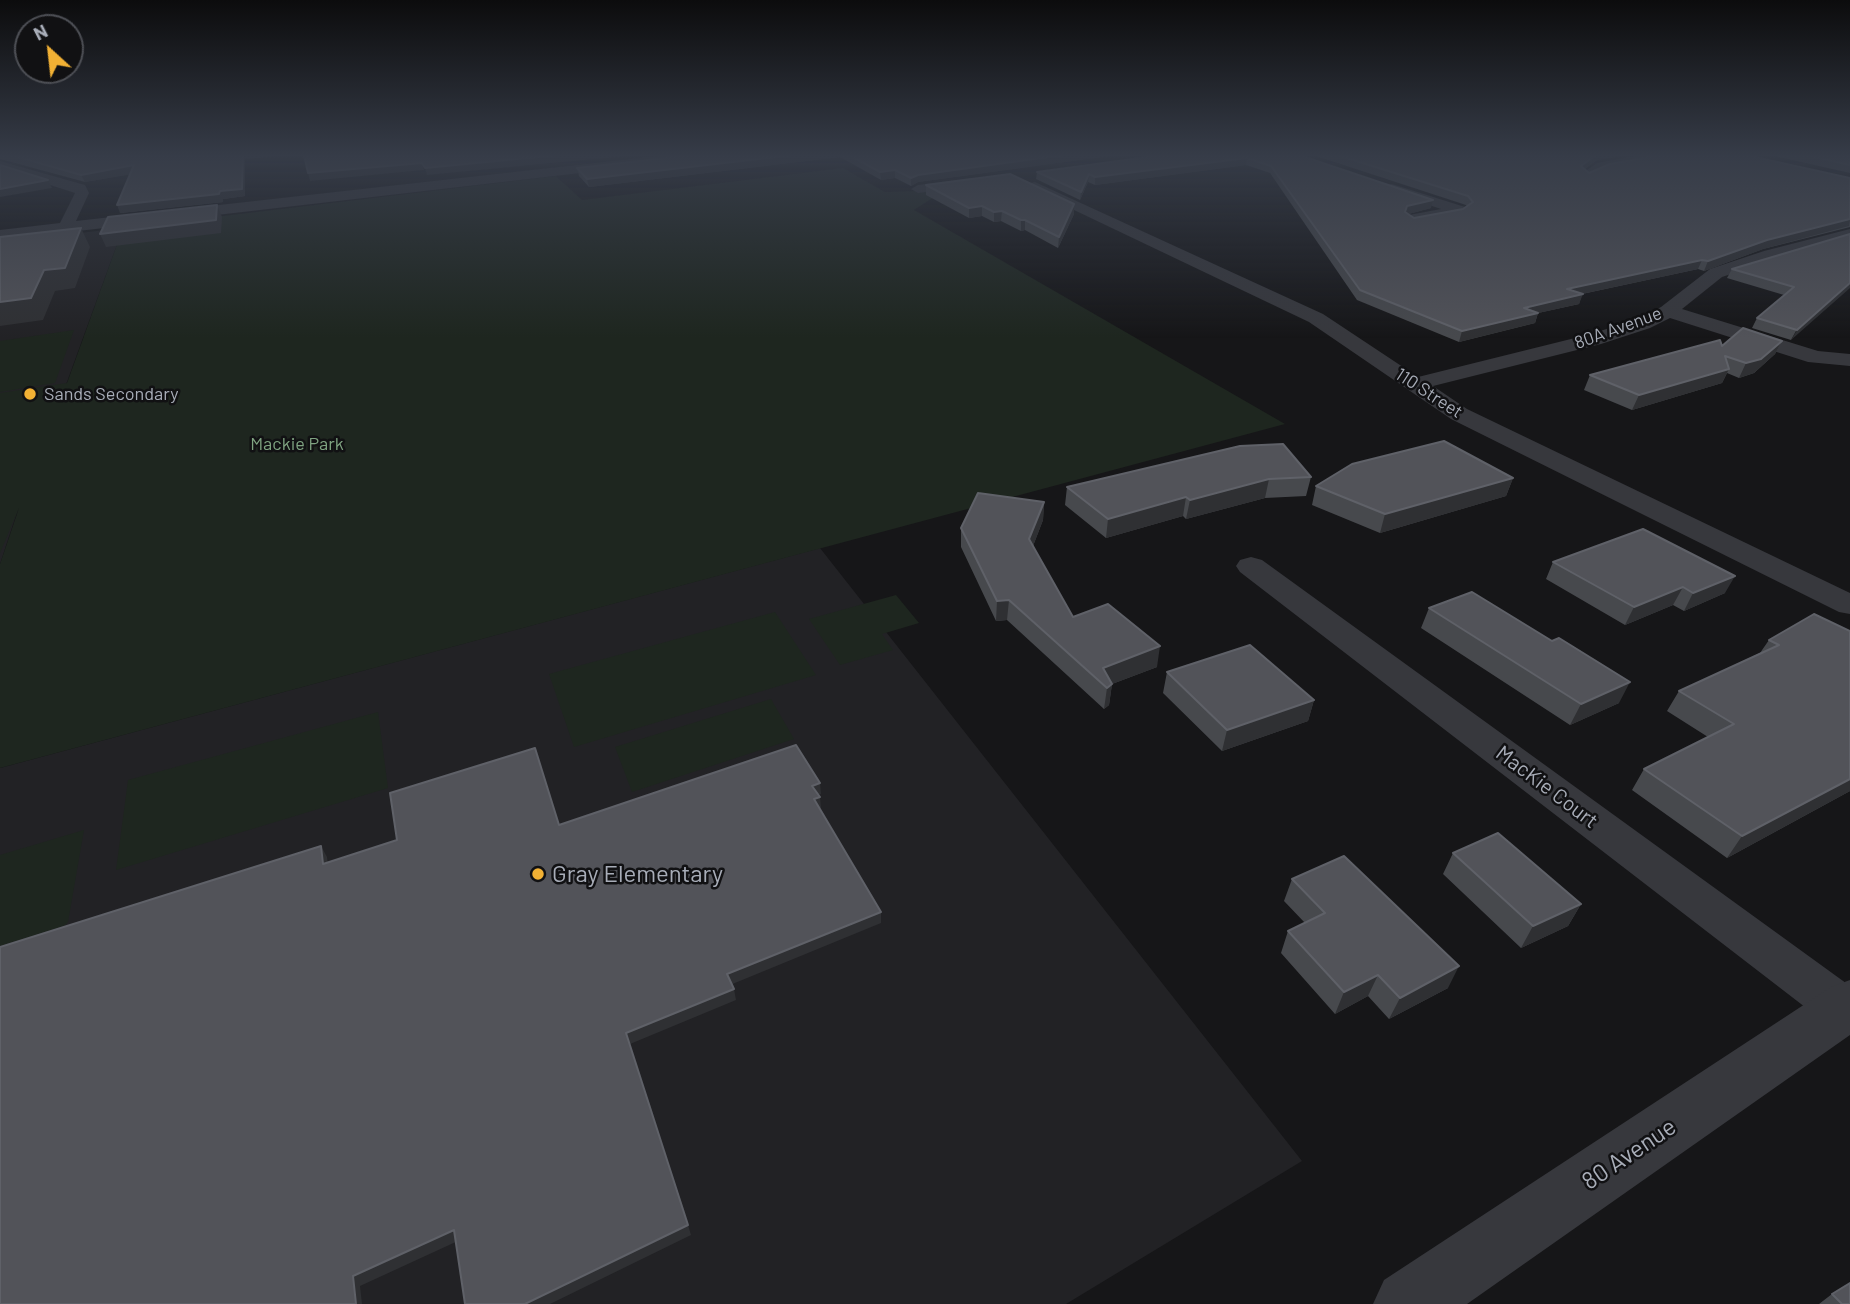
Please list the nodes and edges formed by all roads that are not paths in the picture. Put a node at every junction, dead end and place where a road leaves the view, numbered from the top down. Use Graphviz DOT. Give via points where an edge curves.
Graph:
graph roads {
  1 [pos="71,216"];
  2 [pos="165,216"];
  3 [pos="1109,216"];
  4 [pos="1429,216"];
  5 [pos="1413,219"];
  6 [pos="66,227"];
  7 [pos="0,234"];
  8 [pos="1850,234"];
  9 [pos="1668,311"];
  10 [pos="1850,360"];
  11 [pos="1415,384"];
  12 [pos="1251,566"];
  13 [pos="1850,605"];
  14 [pos="1847,1006"];
  15 [pos="1408,1304"];
  1 -- 6 [label="street"];
  2 -- 6 [label="street"];
  3 -- 11 [label="street, 110 Street" via="1316,318"];
  4 -- 5 [label="street"];
  6 -- 7 [label="street"];
  8 -- 9 [label="street, 80A Avenue" via="1716,274"];
  9 -- 10 [label="street" via="1816,357"];
  9 -- 11 [label="street, 80A Avenue" via="1594,340"];
  11 -- 13 [label="street, 110 Street" via="1460,414"];
  12 -- 14 [label="street, MacKie Court"];
  14 -- 15 [label="street, 80 Avenue"];
}
